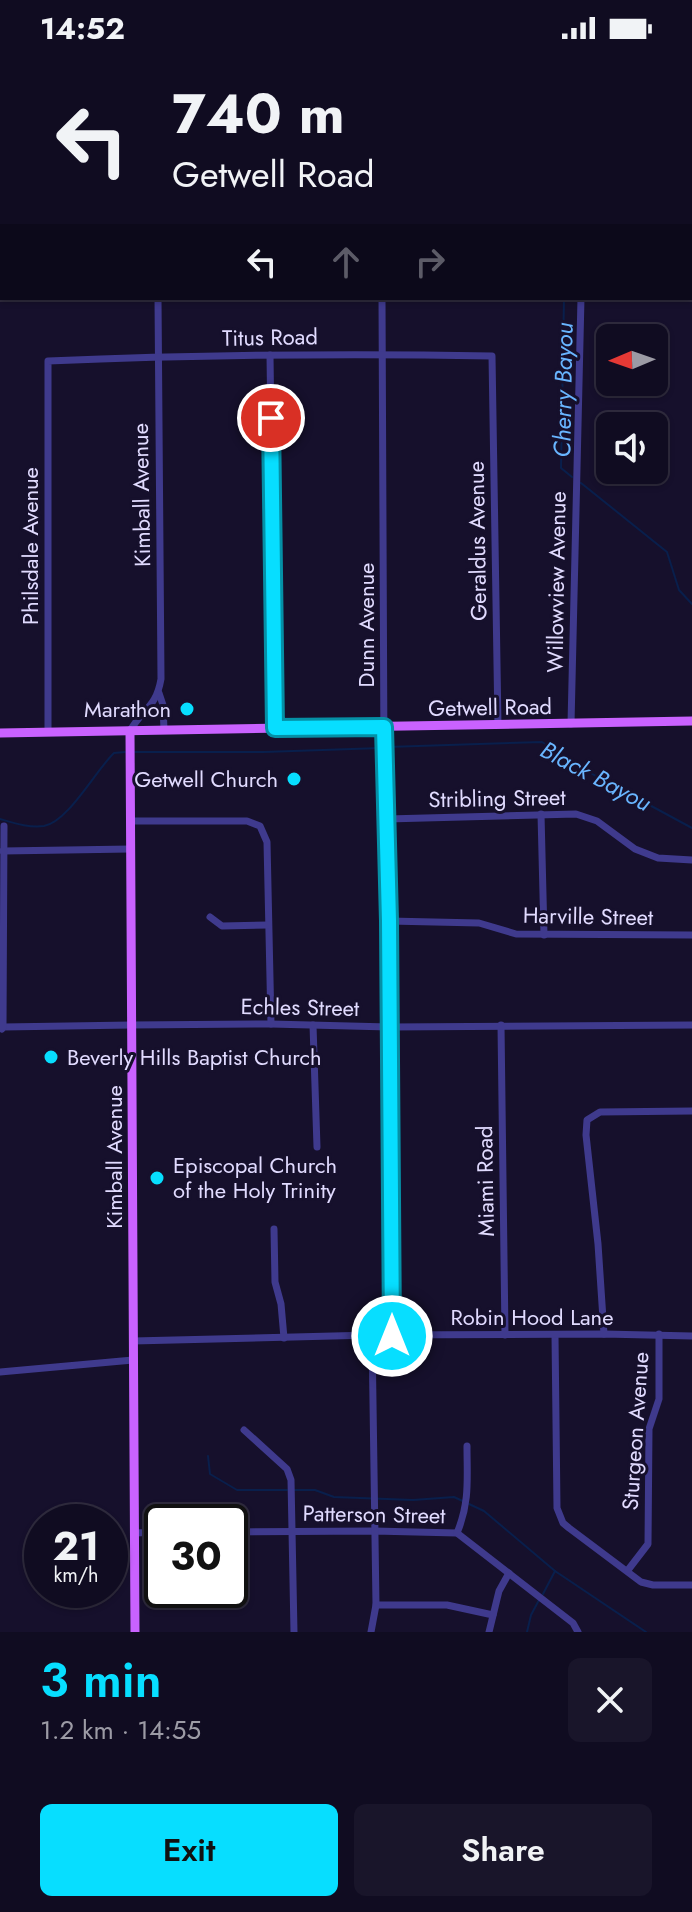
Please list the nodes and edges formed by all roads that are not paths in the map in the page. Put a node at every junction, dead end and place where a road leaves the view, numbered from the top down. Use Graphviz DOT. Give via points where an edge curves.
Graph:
graph roads {
  1 [pos="158,300"];
  2 [pos="382,300"];
  3 [pos="581,300"];
  4 [pos="382,354"];
  5 [pos="270,355"];
  6 [pos="492,356"];
  7 [pos="158,357"];
  8 [pos="48,361"];
  9 [pos="159,691"];
  10 [pos="692,721"];
  11 [pos="571,724"];
  12 [pos="498,725"];
  13 [pos="384,727"];
  14 [pos="275,728"];
  15 [pos="164,730"];
  16 [pos="130,731"];
  17 [pos="48,732"];
  18 [pos="0,733"];
  19 [pos="541,814"];
  20 [pos="387,819"];
  21 [pos="131,821"];
  22 [pos="4,826"];
  23 [pos="130,849"];
  24 [pos="3,851"];
  25 [pos="692,860"];
  26 [pos="210,917"];
  27 [pos="389,921"];
  28 [pos="268,925"];
  29 [pos="544,935"];
  30 [pos="692,935"];
  31 [pos="271,1024"];
  32 [pos="131,1025"];
  33 [pos="313,1025"];
  34 [pos="501,1025"];
  35 [pos="692,1025"];
  36 [pos="389,1027"];
  37 [pos="2,1029"];
  38 [pos="692,1111"];
  39 [pos="317,1147"];
  40 [pos="274,1229"];
  41 [pos="604,1334"];
  42 [pos="659,1334"];
  43 [pos="372,1335"];
  44 [pos="505,1335"];
  45 [pos="555,1335"];
  46 [pos="392,1336"];
  47 [pos="692,1336"];
  48 [pos="284,1338"];
  49 [pos="133,1341"];
  50 [pos="133,1360"];
  51 [pos="0,1372"];
  52 [pos="244,1430"];
  53 [pos="467,1446"];
  54 [pos="293,1531"];
  55 [pos="374,1531"];
  56 [pos="248,1532"];
  57 [pos="135,1533"];
  58 [pos="144,1533"];
  59 [pos="457,1533"];
  60 [pos="628,1570"];
  61 [pos="509,1573"];
  62 [pos="692,1585"];
  63 [pos="376,1605"];
  64 [pos="493,1615"];
  65 [pos="135,1632"];
  66 [pos="294,1632"];
  67 [pos="371,1632"];
  68 [pos="489,1632"];
  69 [pos="578,1632"];
  1 -- 7 [label="street, Kimball Avenue"];
  2 -- 4 [label="street, Dunn Avenue"];
  3 -- 11 [label="street, Willowview Avenue"];
  4 -- 5 [label="street, Titus Road"];
  4 -- 6 [label="street, Titus Road"];
  4 -- 13 [label="street, Dunn Avenue"];
  5 -- 7 [label="street, Titus Road"];
  5 -- 14 [label="street"];
  6 -- 12 [label="street, Geraldus Avenue"];
  7 -- 8 [label="street, Titus Road"];
  7 -- 9 [label="street, Kimball Avenue"];
  8 -- 17 [label="street, Philsdale Avenue"];
  9 -- 15 [label="street, Kimball Avenue"];
  9 -- 16 [label="street"];
  10 -- 11 [label="main road, Getwell Road"];
  11 -- 12 [label="main road, Getwell Road"];
  12 -- 13 [label="main road, Getwell Road"];
  13 -- 14 [label="main road, Getwell Road"];
  13 -- 20 [label="street, Dunn Avenue"];
  14 -- 15 [label="main road, Getwell Road"];
  15 -- 16 [label="main road, Getwell Road"];
  16 -- 17 [label="main road, Getwell Road"];
  16 -- 21 [label="main road, Kimball Avenue"];
  17 -- 18 [label="main road, Getwell Road"];
  19 -- 20 [label="street, Stribling Street"];
  19 -- 25 [label="street, Stribling Street" via="576,814 597,821 635,849 658,858"];
  19 -- 29 [label="street"];
  20 -- 27 [label="street, Dunn Avenue"];
  21 -- 23 [label="main road, Kimball Avenue"];
  21 -- 28 [label="street" via="247,821 260,826 267,842"];
  22 -- 24 [label="street"];
  23 -- 24 [label="street"];
  23 -- 32 [label="main road, Kimball Avenue"];
  24 -- 37 [label="street"];
  26 -- 28 [label="street" via="222,926"];
  27 -- 29 [label="street, Harville Street" via="479,923 516,934"];
  27 -- 36 [label="street, Dunn Avenue"];
  28 -- 31 [label="street"];
  29 -- 30 [label="street, Harville Street"];
  31 -- 32 [label="street, Echles Street"];
  31 -- 33 [label="street, Echles Street"];
  32 -- 37 [label="street, Echles Street"];
  32 -- 49 [label="main road, Kimball Avenue"];
  33 -- 36 [label="street, Echles Street"];
  33 -- 39 [label="street"];
  34 -- 35 [label="street, Echles Street"];
  34 -- 36 [label="street, Echles Street"];
  34 -- 44 [label="street, Miami Road"];
  36 -- 46 [label="street, Dunn Avenue"];
  38 -- 41 [label="street, Sturgeon Avenue" via="600,1112 587,1120"];
  40 -- 48 [label="street"];
  41 -- 42 [label="street, Robin Hood Lane"];
  41 -- 45 [label="street, Robin Hood Lane"];
  42 -- 47 [label="street, Robin Hood Lane"];
  42 -- 60 [label="street, Sturgeon Avenue" via="659,1399 649,1429 648,1544"];
  43 -- 46 [label="street, Robin Hood Lane"];
  43 -- 48 [label="street, Robin Hood Lane"];
  43 -- 55 [label="street"];
  44 -- 45 [label="street, Robin Hood Lane"];
  44 -- 46 [label="street, Robin Hood Lane"];
  45 -- 60 [label="street" via="557,1508 563,1523"];
  48 -- 49 [label="street, Robin Hood Lane"];
  49 -- 50 [label="main road, Kimball Avenue"];
  50 -- 51 [label="street"];
  50 -- 57 [label="main road, Kimball Avenue"];
  52 -- 54 [label="street" via="287,1469"];
  53 -- 59 [label="street" via="467,1504"];
  54 -- 55 [label="street, Patterson Street"];
  54 -- 56 [label="street, Patterson Street"];
  54 -- 66 [label="street"];
  55 -- 59 [label="street, Patterson Street"];
  55 -- 63 [label="street"];
  57 -- 58 [label="street"];
  57 -- 65 [label="main road, Kimball Avenue"];
  59 -- 61 [label="street, Patterson Street"];
  60 -- 62 [label="street" via="653,1585"];
  61 -- 64 [label="street"];
  61 -- 69 [label="street, Patterson Street"];
  63 -- 64 [label="street" via="447,1605"];
  63 -- 67 [label="street"];
  64 -- 68 [label="street"];
}
